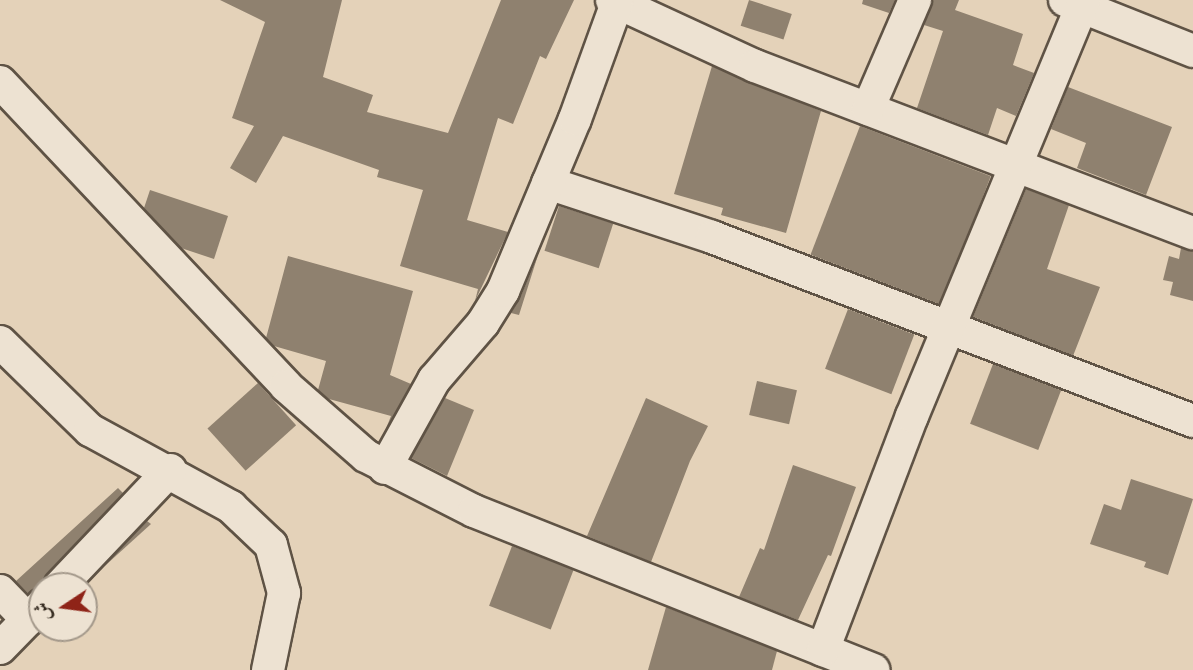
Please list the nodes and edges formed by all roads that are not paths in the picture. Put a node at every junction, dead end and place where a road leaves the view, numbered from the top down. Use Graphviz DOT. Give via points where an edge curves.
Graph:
graph roads {
  1 [pos="915,0"];
  2 [pos="615,1"];
  3 [pos="1076,2"];
  4 [pos="1193,51"];
  5 [pos="0,82"];
  6 [pos="868,109"];
  7 [pos="1014,164"];
  8 [pos="548,183"];
  9 [pos="1193,233"];
  10 [pos="948,328"];
  11 [pos="0,342"];
  12 [pos="1193,421"];
  13 [pos="384,467"];
  14 [pos="170,470"];
  15 [pos="73,572"];
  16 [pos="0,591"];
  17 [pos="28,609"];
  18 [pos="28,620"];
  19 [pos="0,648"];
  20 [pos="823,650"];
  21 [pos="268,670"];
  22 [pos="873,670"];
  1 -- 6 [label="street"];
  2 -- 6 [label="street" via="755,66"];
  2 -- 8 [label="street"];
  3 -- 4 [label="street"];
  3 -- 7 [label="street"];
  5 -- 13 [label="street" via="286,386"];
  6 -- 7 [label="street"];
  7 -- 9 [label="street"];
  7 -- 10 [label="street"];
  8 -- 10 [label="street" via="712,237"];
  8 -- 13 [label="street" via="493,309 434,380"];
  10 -- 12 [label="street"];
  10 -- 20 [label="street"];
  11 -- 14 [label="street" via="90,430"];
  13 -- 20 [label="street" via="591,560"];
  14 -- 15 [label="street"];
  14 -- 21 [label="street" via="232,507 271,545 284,593"];
  16 -- 17 [label="street"];
  18 -- 19 [label="street"];
  20 -- 22 [label="street"];
}
